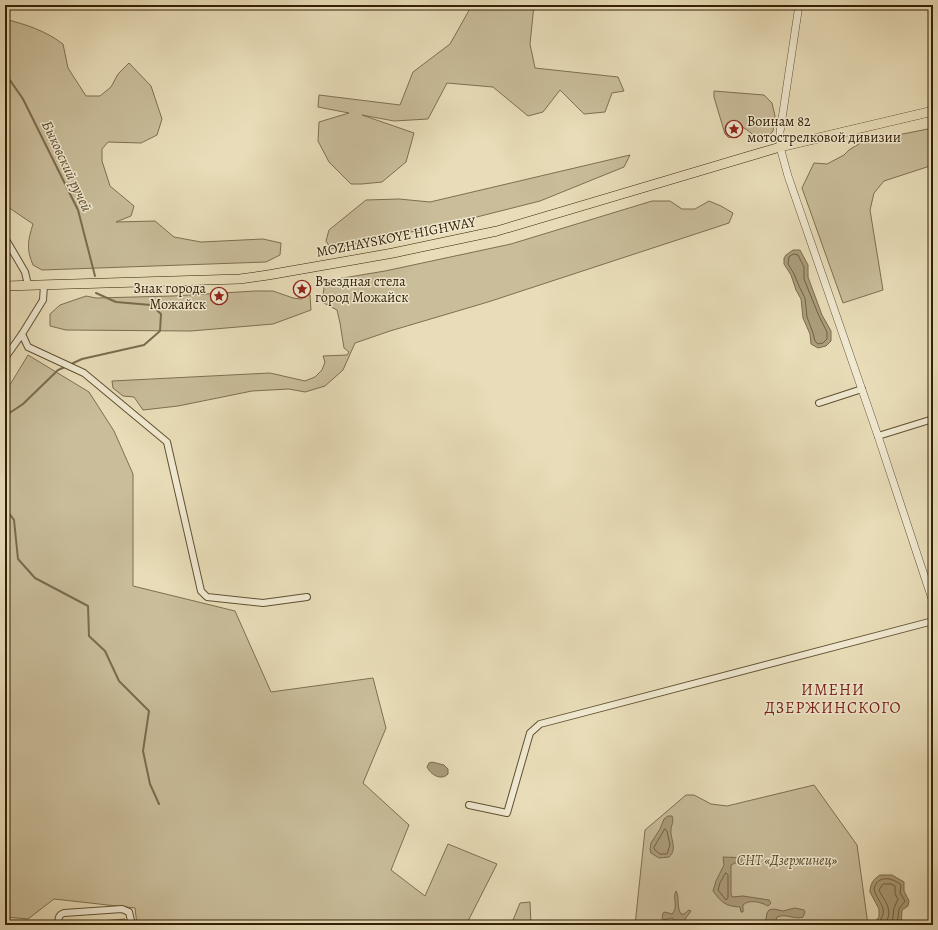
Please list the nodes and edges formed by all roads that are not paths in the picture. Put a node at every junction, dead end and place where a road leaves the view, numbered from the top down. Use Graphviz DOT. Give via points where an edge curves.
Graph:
graph roads {
  1 [pos="799,5"];
  2 [pos="933,111"];
  3 [pos="780,147"];
  4 [pos="5,238"];
  5 [pos="28,285"];
  6 [pos="44,285"];
  7 [pos="5,286"];
  8 [pos="22,334"];
  9 [pos="5,358"];
  10 [pos="862,389"];
  11 [pos="819,402"];
  12 [pos="933,419"];
  13 [pos="878,436"];
  14 [pos="307,597"];
  15 [pos="932,597"];
  16 [pos="933,621"];
  17 [pos="469,805"];
  18 [pos="59,925"];
  19 [pos="132,925"];
  1 -- 3 [label="street" via="781,124"];
  2 -- 3 [label="main road, MOZHAYSKOYE HIGHWAY"];
  3 -- 6 [label="main road, MOZHAYSKOYE HIGHWAY" via="522,225 400,252 240,278"];
  3 -- 10 [label="street"];
  4 -- 5 [label="street" via="25,272"];
  5 -- 6 [label="main road, MOZHAYSKOYE HIGHWAY"];
  5 -- 7 [label="main road, MOZHAYSKOYE HIGHWAY"];
  6 -- 8 [label="street" via="42,300"];
  8 -- 9 [label="street"];
  8 -- 14 [label="street" via="28,347 84,373 167,442 201,591 207,597 263,603"];
  10 -- 11 [label="street"];
  10 -- 13 [label="street"];
  12 -- 13 [label="street"];
  13 -- 15 [label="street"];
  16 -- 17 [label="street" via="540,724 530,733 507,813"];
  18 -- 19 [label="street" via="60,914 122,909 129,912"];
}
